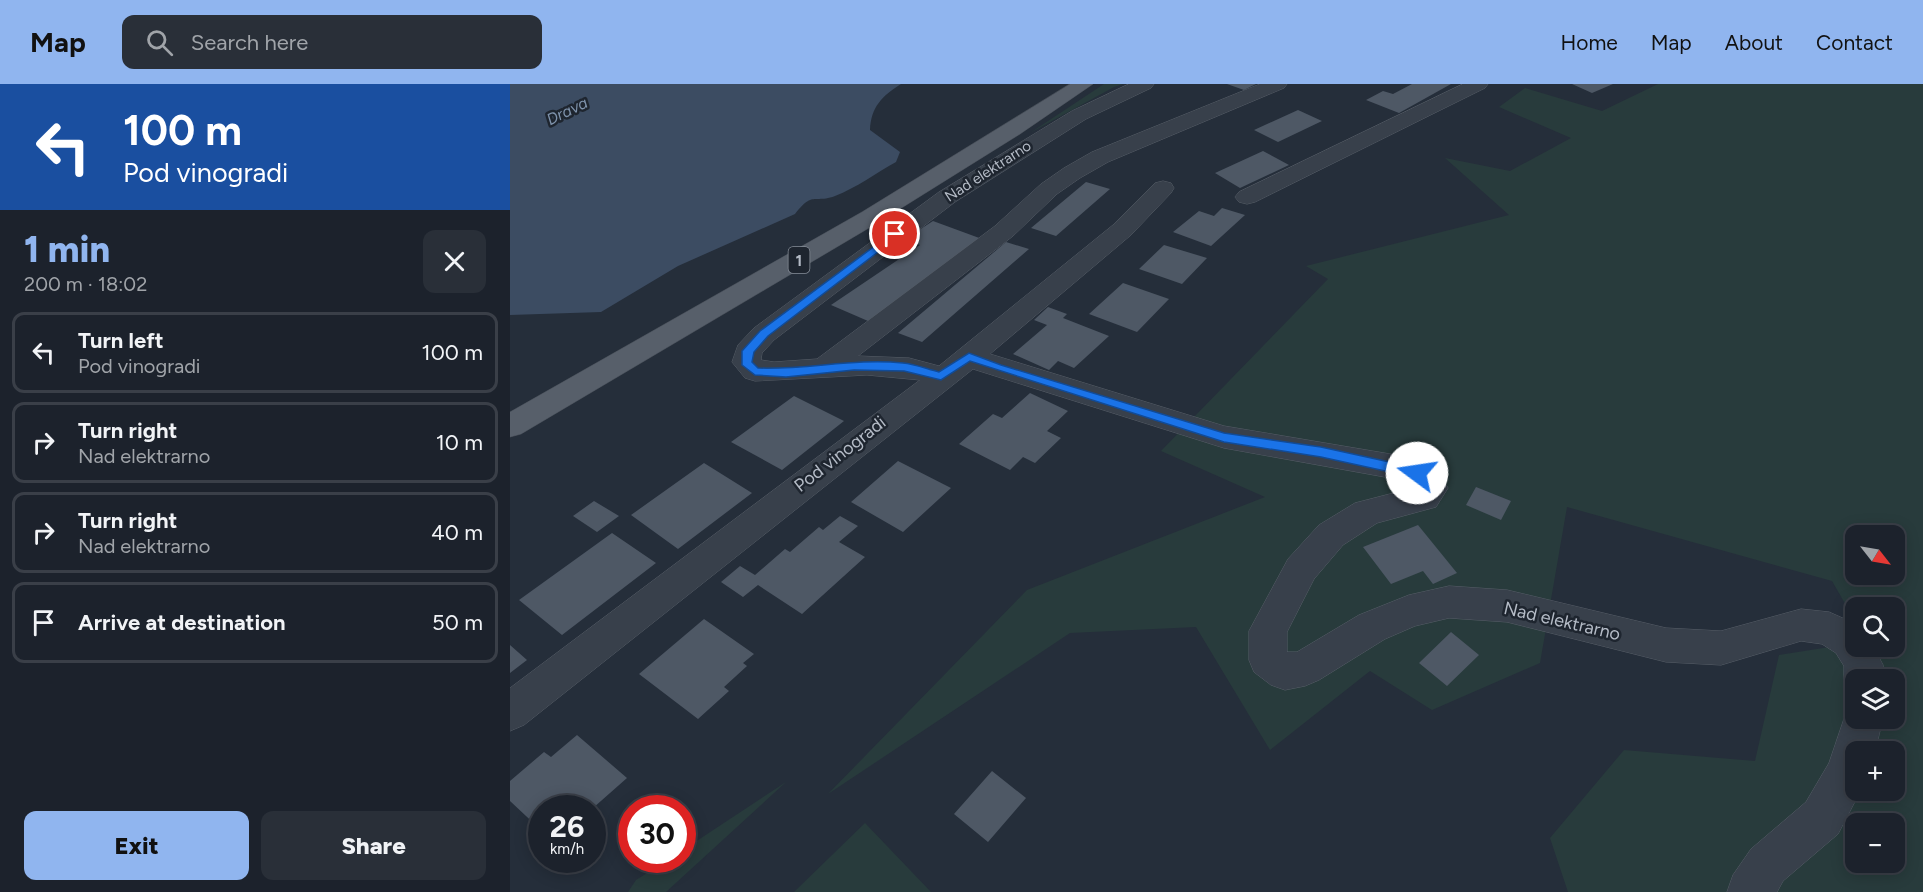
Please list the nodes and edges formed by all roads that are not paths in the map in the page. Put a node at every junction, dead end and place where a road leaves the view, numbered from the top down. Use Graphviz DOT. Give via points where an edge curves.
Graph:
graph roads {
  1 [pos="1083,84"];
  2 [pos="1144,84"];
  3 [pos="1277,84"];
  4 [pos="1478,84"];
  5 [pos="1163,188"];
  6 [pos="1247,197"];
  7 [pos="969,357"];
  8 [pos="824,368"];
  9 [pos="941,376"];
  10 [pos="510,426"];
  11 [pos="1863,669"];
  12 [pos="510,712"];
  13 [pos="1860,729"];
  14 [pos="1750,892"];
  1 -- 10 [label="main road, 1" via="971,157"];
  2 -- 8 [label="street, Nad elektrarno" via="1079,115 947,197 764,334 748,351 746,363 755,371 786,373"];
  3 -- 8 [label="street, Nad elektrarno" via="1100,157 1072,173 1004,231"];
  4 -- 6 [label="street"];
  5 -- 7 [label="street, Pod vinogradi" via="1122,230"];
  7 -- 9 [label="street, Pod vinogradi"];
  7 -- 11 [label="street, Nad elektrarno" via="1224,437 1396,467 1426,479 1431,488 1424,498 1367,512 1331,535 1301,569 1268,631 1268,660 1285,672 1305,668 1372,627 1409,611 1449,602 1507,606 1666,645 1721,648 1802,625 1829,628 1850,641"];
  8 -- 9 [label="street, Nad elektrarno" via="904,367"];
  9 -- 12 [label="street, Pod vinogradi"];
  13 -- 14 [label="street" via="1848,771 1822,818 1767,865"];
}
